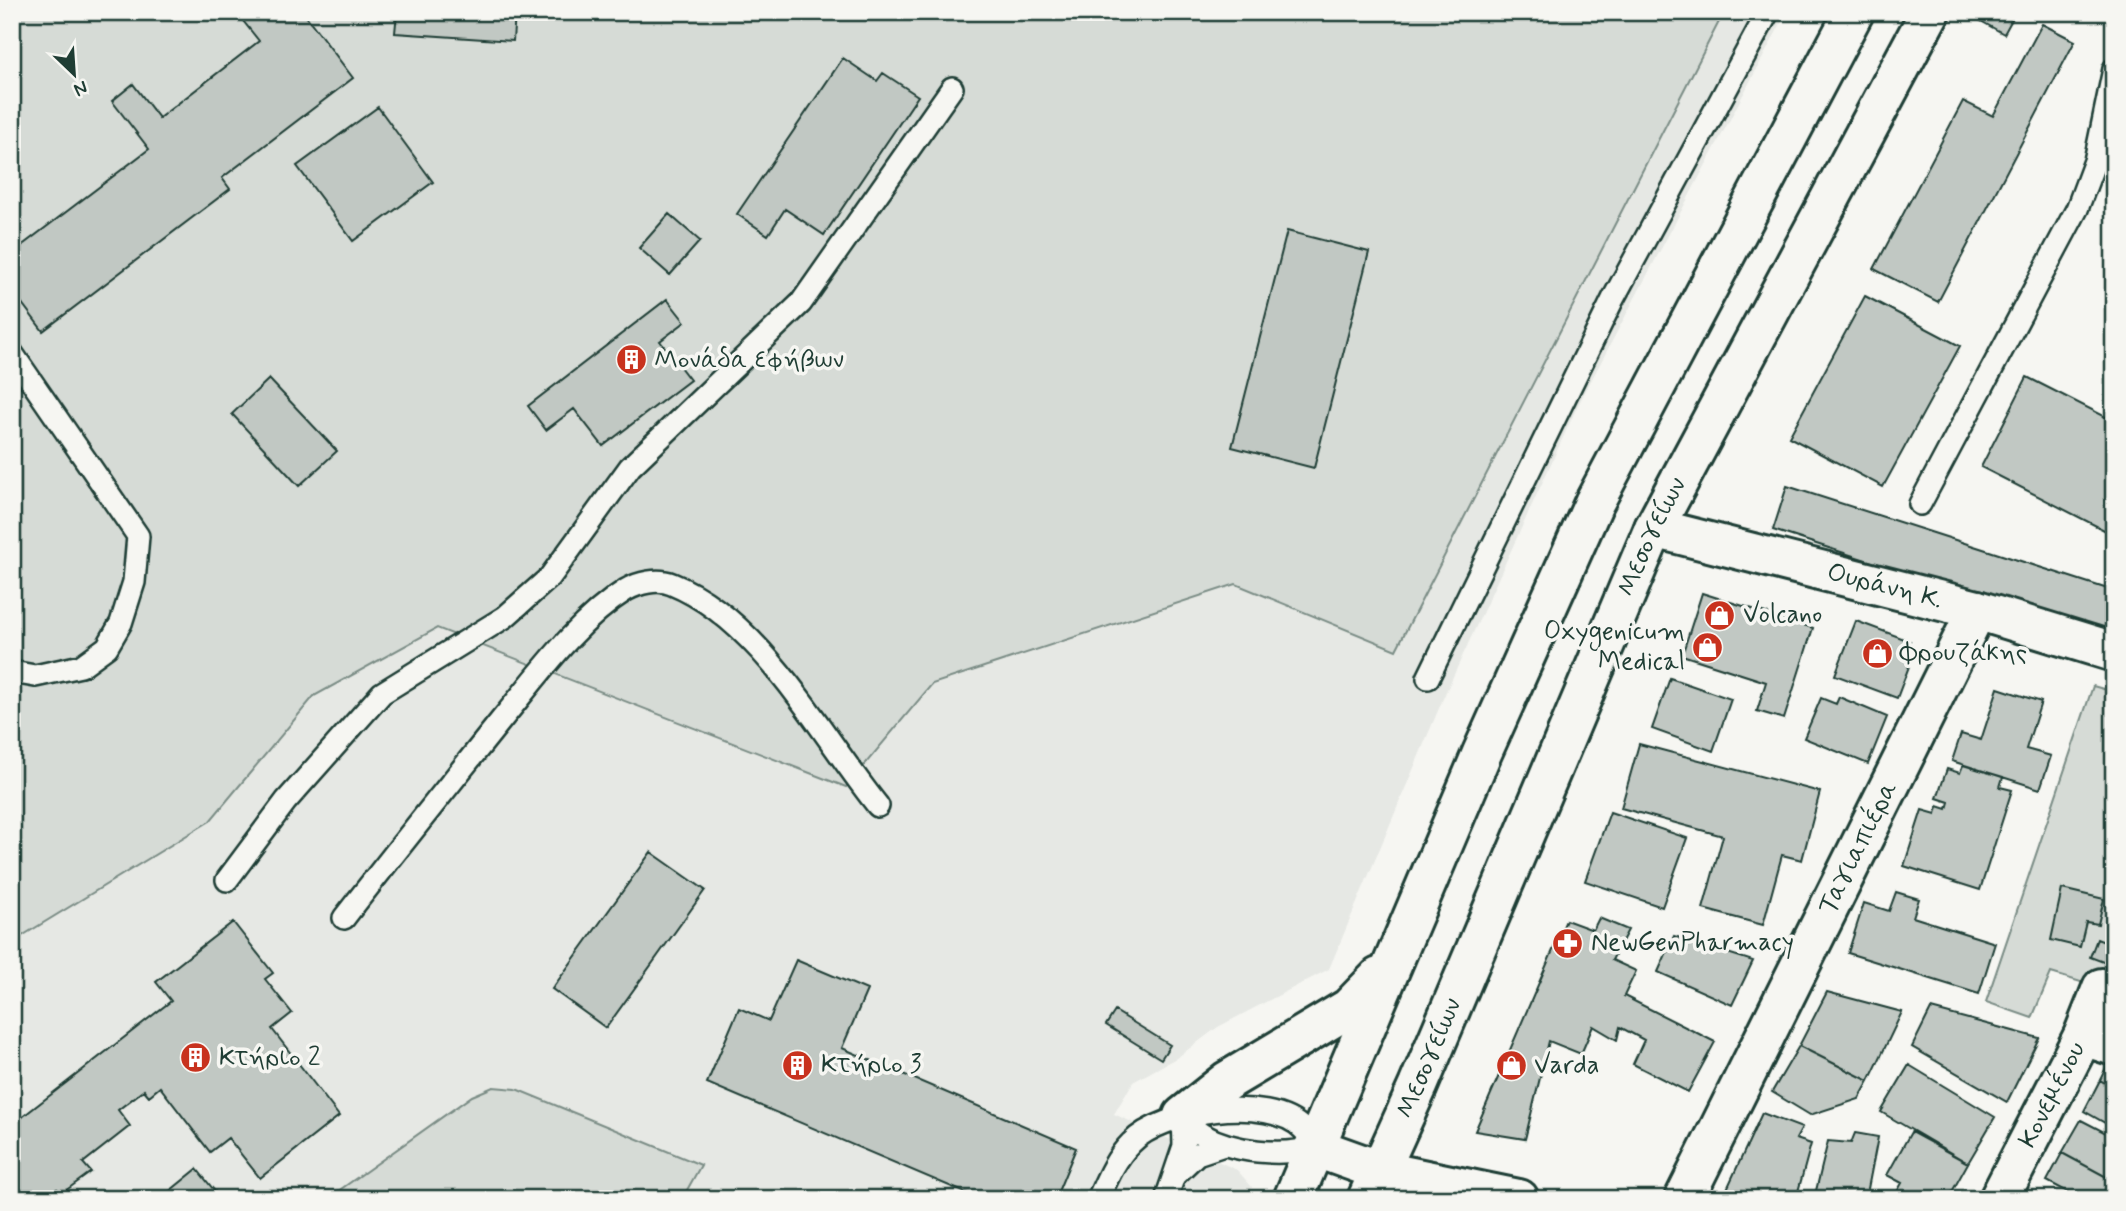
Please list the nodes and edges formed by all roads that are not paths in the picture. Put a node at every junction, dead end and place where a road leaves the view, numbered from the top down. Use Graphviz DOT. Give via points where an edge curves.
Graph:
graph roads {
  1 [pos="1768,12"];
  2 [pos="1854,12"];
  3 [pos="1930,12"];
  4 [pos="2114,69"];
  5 [pos="952,88"];
  6 [pos="12,353"];
  7 [pos="1920,504"];
  8 [pos="1654,528"];
  9 [pos="1977,610"];
  10 [pos="2114,652"];
  11 [pos="12,671"];
  12 [pos="1428,678"];
  13 [pos="878,806"];
  14 [pos="227,880"];
  15 [pos="344,918"];
  16 [pos="1390,966"];
  17 [pos="2102,988"];
  18 [pos="2098,1041"];
  19 [pos="1183,1116"];
  20 [pos="1224,1144"];
  21 [pos="1314,1147"];
  22 [pos="1176,1174"];
  23 [pos="1372,1185"];
  24 [pos="1098,1199"];
  25 [pos="1166,1199"];
  26 [pos="1293,1199"];
  27 [pos="1519,1199"];
  28 [pos="1684,1199"];
  29 [pos="1999,1199"];
  1 -- 12 [label="lane" via="1613,299"];
  2 -- 16 [label="main road" via="1594,503"];
  3 -- 8 [label="main road, Μεσογείων"];
  4 -- 7 [label="lane" via="2095,161 2077,209"];
  5 -- 14 [label="lane" via="801,303 630,467 550,577 505,617 382,693 286,801"];
  6 -- 11 [label="lane" via="138,536 134,582 121,623 107,647 81,666 35,676"];
  8 -- 9 [label="main road, Ουράνη Κ."];
  8 -- 23 [label="main road, Μεσογείων"];
  9 -- 10 [label="main road, Ουράνη Κ."];
  9 -- 28 [label="main road, Ταγιαπιέρα"];
  13 -- 15 [label="lane" via="773,662 698,598 670,582 651,581 629,588 587,621 519,698"];
  16 -- 19 [label="main road" via="1349,1008 1227,1081"];
  16 -- 21 [label="main road"];
  17 -- 18 [label="main road, Κονεμένου"];
  18 -- 29 [label="main road, Κονεμένου"];
  19 -- 20 [label="lane" via="1201,1134"];
  19 -- 21 [label="lane" via="1228,1108 1281,1116 1303,1128"];
  19 -- 22 [label="lane" via="1184,1146"];
  19 -- 24 [label="lane" via="1157,1125 1132,1142 1114,1165"];
  20 -- 21 [label="lane" via="1285,1154"];
  20 -- 22 [label="lane" via="1197,1154"];
  21 -- 23 [label="main road"];
  21 -- 26 [label="main road"];
  22 -- 25 [label="lane"];
  23 -- 27 [label="main road"];
}
